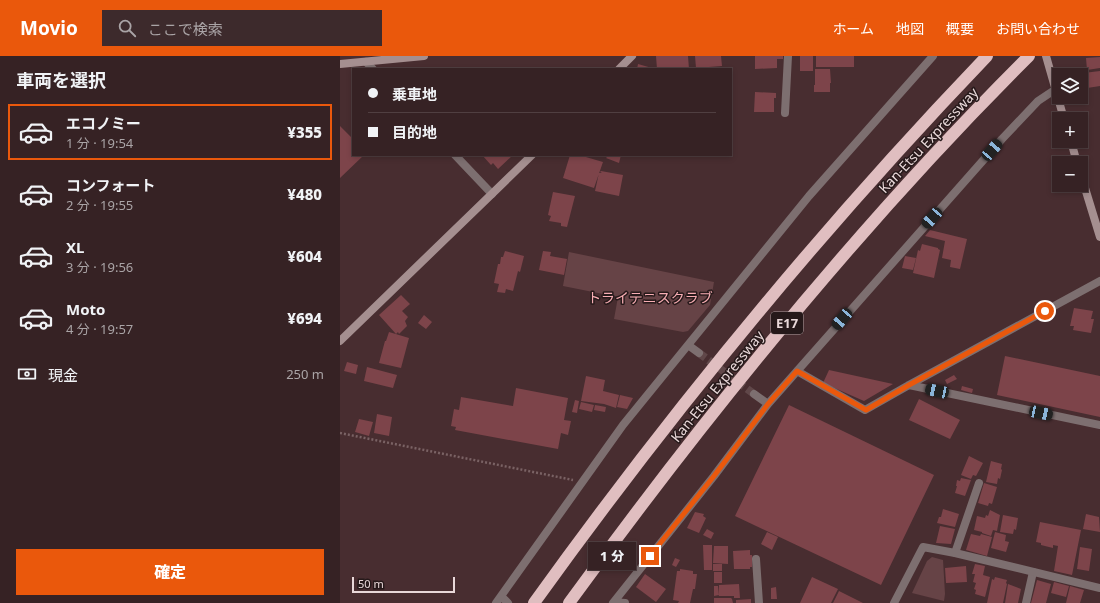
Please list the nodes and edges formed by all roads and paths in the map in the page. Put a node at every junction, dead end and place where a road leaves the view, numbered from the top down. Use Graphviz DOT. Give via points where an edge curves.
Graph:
graph roads {
  1 [pos="424,56"];
  2 [pos="632,56"];
  3 [pos="788,56"];
  4 [pos="933,56"];
  5 [pos="987,56"];
  6 [pos="1046,56"];
  7 [pos="1027,57"];
  8 [pos="366,62"];
  9 [pos="340,64"];
  10 [pos="372,68"];
  11 [pos="620,68"];
  12 [pos="1052,76"];
  13 [pos="1052,92"];
  14 [pos="785,113"];
  15 [pos="456,156"];
  16 [pos="531,156"];
  17 [pos="1086,192"];
  18 [pos="492,194"];
  19 [pos="1100,237"];
  20 [pos="1100,281"];
  21 [pos="340,341"];
  22 [pos="688,345"];
  23 [pos="699,353"];
  24 [pos="797,371"];
  25 [pos="909,385"];
  26 [pos="754,394"];
  27 [pos="768,404"];
  28 [pos="1100,425"];
  29 [pos="340,433"];
  30 [pos="583,482"];
  31 [pos="979,483"];
  32 [pos="955,553"];
  33 [pos="756,559"];
  34 [pos="1033,572"];
  35 [pos="1100,588"];
  36 [pos="498,600"];
  37 [pos="613,602"];
  38 [pos="508,603"];
  39 [pos="534,603"];
  40 [pos="569,603"];
  41 [pos="625,603"];
  42 [pos="759,603"];
  43 [pos="894,603"];
  44 [pos="1026,603"];
  1 -- 8 [label="street"];
  2 -- 11 [label="street"];
  3 -- 14 [label="street"];
  4 -- 22 [label="street" via="809,196"];
  5 -- 39 [label="highway, Kan-Etsu Expressway / E17" via="838,218 736,339 666,426"];
  6 -- 12 [label="street"];
  7 -- 40 [label="highway, Kan-Etsu Expressway / E17" via="953,133 878,216 756,360 622,530"];
  8 -- 9 [label="street"];
  8 -- 10 [label="street"];
  13 -- 24 [label="street" via="1038,101 1002,139"];
  15 -- 18 [label="street"];
  16 -- 18 [label="street"];
  17 -- 19 [label="street"];
  18 -- 21 [label="street"];
  20 -- 25 [label="street"];
  22 -- 23 [label="street"];
  22 -- 30 [label="street" via="623,426"];
  24 -- 25 [label="street" via="866,410"];
  24 -- 27 [label="street"];
  25 -- 28 [label="street"];
  26 -- 27 [label="street"];
  27 -- 37 [label="street"];
  29 -- 30 [label="path"];
  30 -- 36 [label="street"];
  31 -- 32 [label="street"];
  32 -- 34 [label="street"];
  32 -- 43 [label="street" via="923,546"];
  33 -- 42 [label="street"];
  34 -- 35 [label="street"];
  34 -- 44 [label="street"];
  36 -- 38 [label="street"];
  37 -- 41 [label="street"];
}
